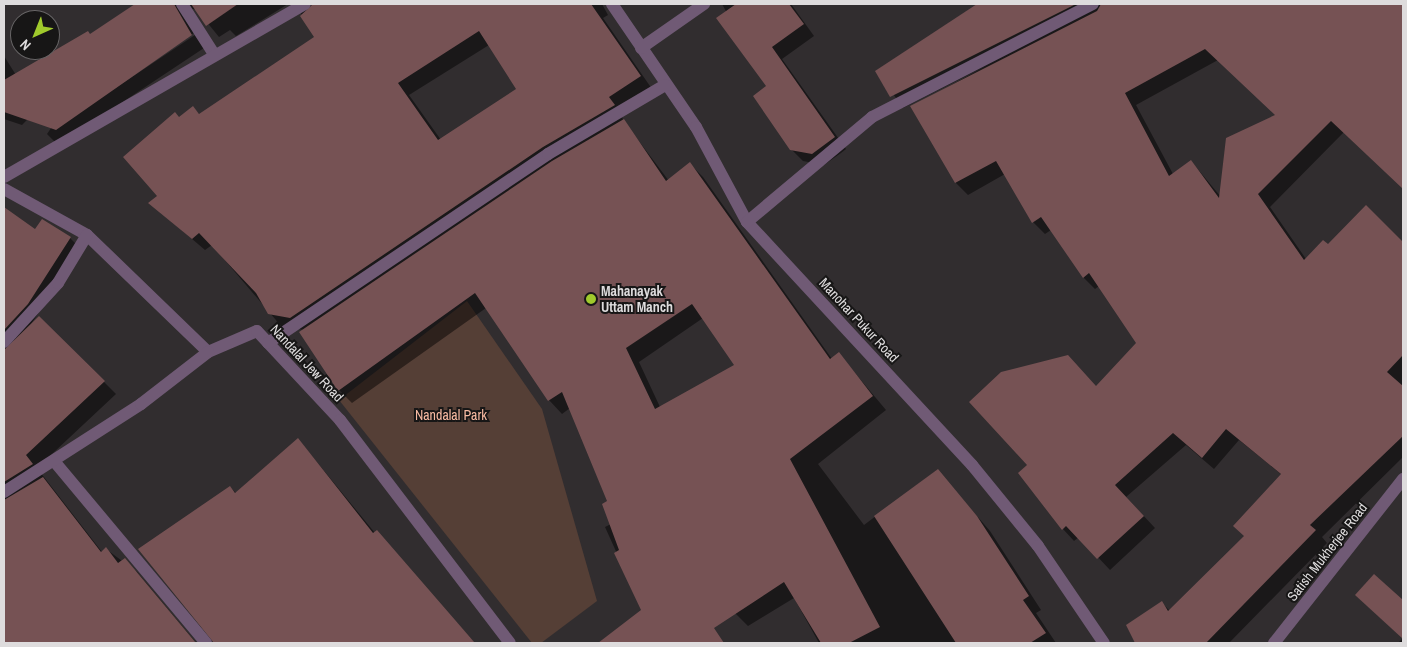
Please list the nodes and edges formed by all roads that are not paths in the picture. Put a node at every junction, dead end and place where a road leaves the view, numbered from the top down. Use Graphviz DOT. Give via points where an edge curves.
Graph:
graph roads {
  1 [pos="182,4"];
  2 [pos="305,4"];
  3 [pos="612,4"];
  4 [pos="704,4"];
  5 [pos="1094,4"];
  6 [pos="641,48"];
  7 [pos="214,54"];
  8 [pos="665,85"];
  9 [pos="4,177"];
  10 [pos="4,189"];
  11 [pos="747,222"];
  12 [pos="87,235"];
  13 [pos="4,342"];
  14 [pos="268,343"];
  15 [pos="208,352"];
  16 [pos="54,461"];
  17 [pos="1403,479"];
  18 [pos="4,492"];
  19 [pos="206,643"];
  20 [pos="510,643"];
  21 [pos="1104,643"];
  22 [pos="1274,643"];
  1 -- 7 [label="street"];
  2 -- 7 [label="street"];
  3 -- 6 [label="street, Manohar Pukur Road"];
  4 -- 6 [label="street"];
  5 -- 11 [label="street" via="872,117"];
  6 -- 8 [label="street, Manohar Pukur Road"];
  7 -- 9 [label="street"];
  8 -- 11 [label="street, Manohar Pukur Road" via="696,127"];
  8 -- 14 [label="street" via="548,154"];
  10 -- 12 [label="street"];
  11 -- 21 [label="street, Manohar Pukur Road" via="972,465 1038,546"];
  12 -- 13 [label="street" via="58,283"];
  12 -- 15 [label="street"];
  14 -- 15 [label="street, Nandalal Jew Road" via="257,331"];
  14 -- 20 [label="street, Nandalal Jew Road" via="346,427"];
  15 -- 16 [label="street" via="142,404"];
  16 -- 18 [label="street"];
  16 -- 19 [label="street"];
  17 -- 22 [label="street, Satish Mukherjee Road"];
}
